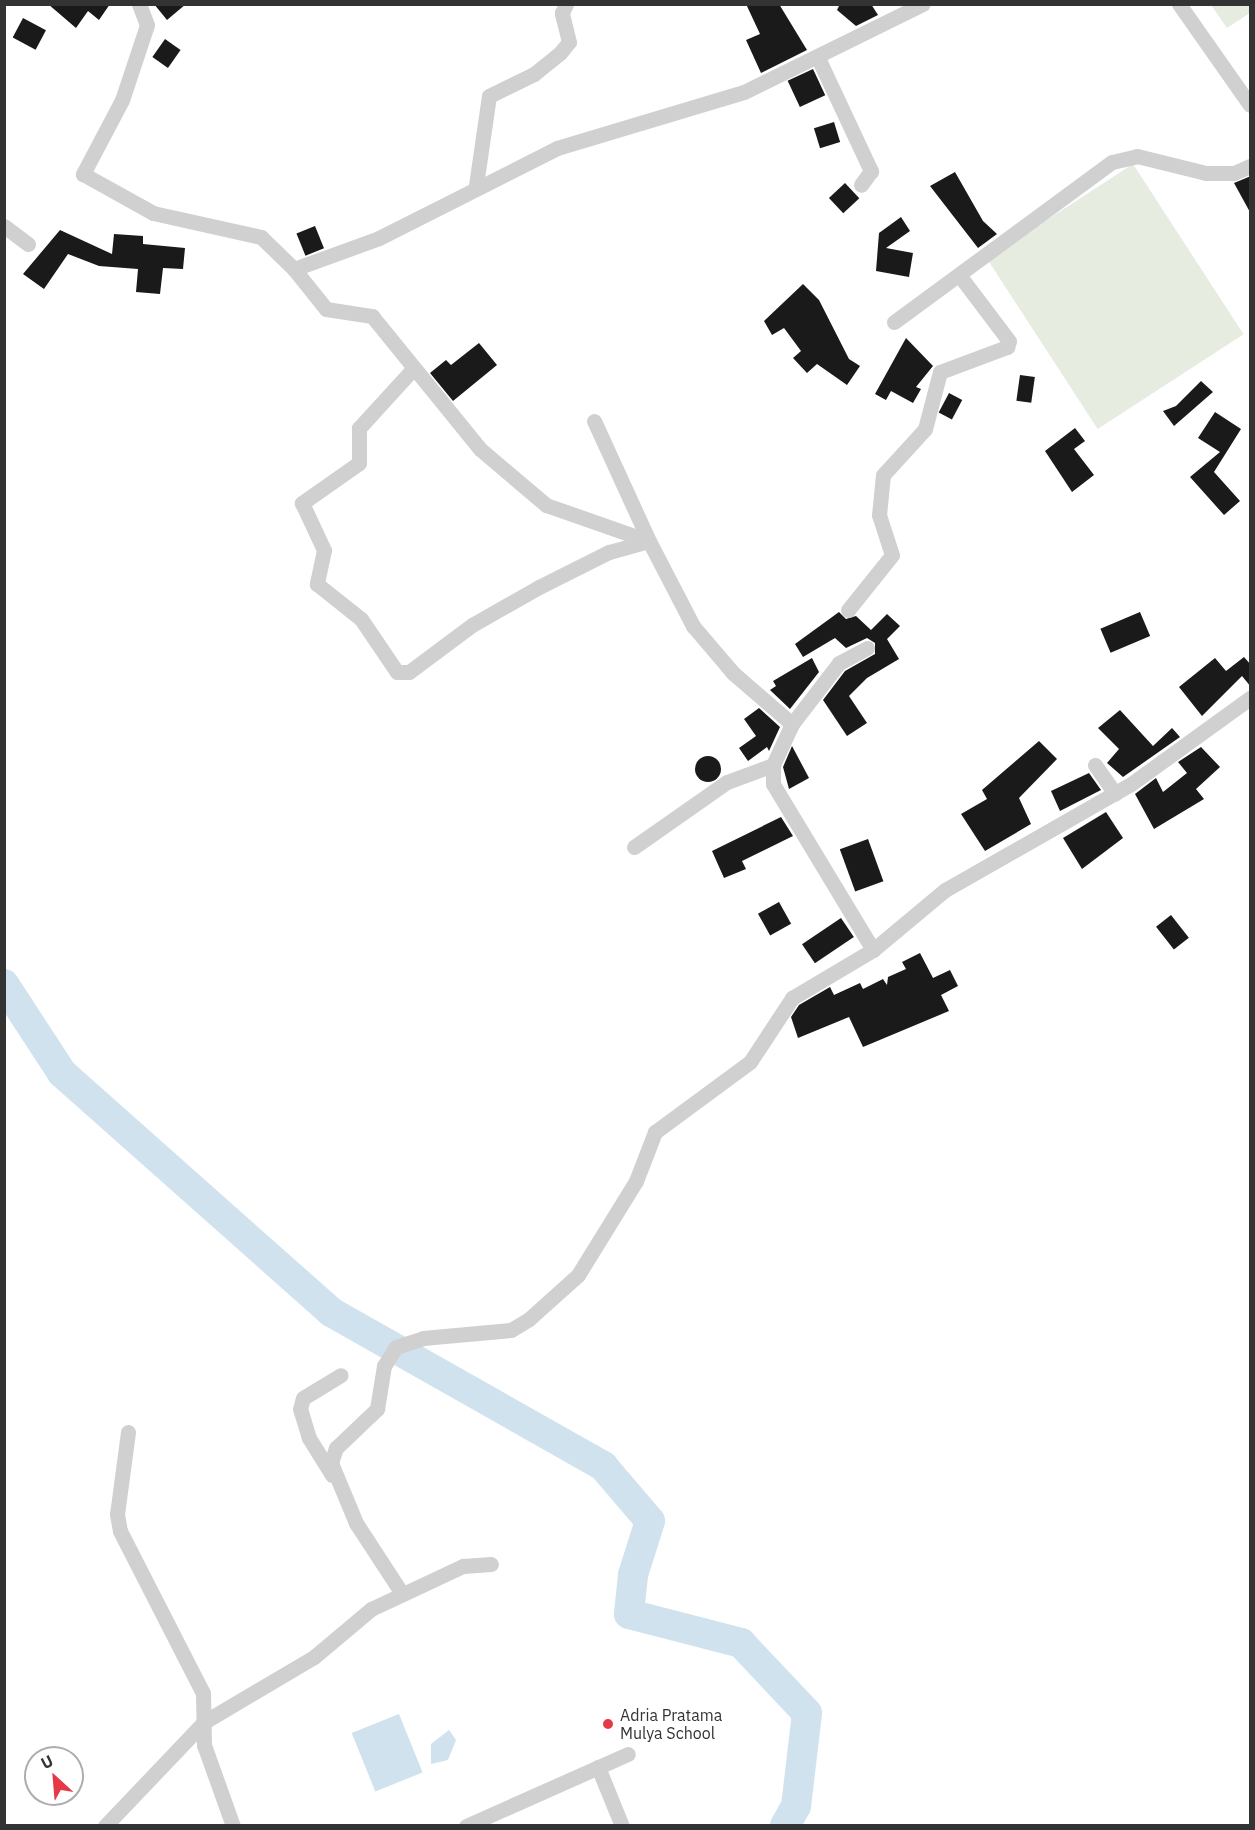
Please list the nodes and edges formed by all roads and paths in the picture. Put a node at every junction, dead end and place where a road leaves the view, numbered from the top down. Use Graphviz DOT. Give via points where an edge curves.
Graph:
graph roads {
  1 [pos="140,4"];
  2 [pos="566,4"];
  3 [pos="894,4"];
  4 [pos="923,4"];
  5 [pos="1179,4"];
  6 [pos="906,16"];
  7 [pos="819,60"];
  8 [pos="1251,105"];
  9 [pos="1251,166"];
  10 [pos="476,185"];
  11 [pos="861,185"];
  12 [pos="4,226"];
  13 [pos="28,244"];
  14 [pos="294,268"];
  15 [pos="959,275"];
  16 [pos="894,322"];
  17 [pos="412,369"];
  18 [pos="594,421"];
  19 [pos="649,541"];
  20 [pos="848,610"];
  21 [pos="867,648"];
  22 [pos="1251,698"];
  23 [pos="792,724"];
  24 [pos="773,765"];
  25 [pos="1095,765"];
  26 [pos="1114,795"];
  27 [pos="634,847"];
  28 [pos="873,950"];
  29 [pos="340,1375"];
  30 [pos="128,1432"];
  31 [pos="334,1478"];
  32 [pos="491,1564"];
  33 [pos="402,1592"];
  34 [pos="204,1722"];
  35 [pos="628,1754"];
  36 [pos="598,1767"];
  37 [pos="105,1826"];
  38 [pos="233,1826"];
  39 [pos="466,1826"];
  40 [pos="622,1826"];
  1 -- 14 [label="street" via="147,25 122,100 83,174 153,213 250,232 270,243"];
  2 -- 10 [label="street" via="562,13 569,42 560,53 534,74 489,96"];
  3 -- 6 [label="street"];
  4 -- 6 [label="street"];
  5 -- 8 [label="street"];
  6 -- 7 [label="street"];
  7 -- 10 [label="street" via="744,92 557,148"];
  7 -- 11 [label="street" via="871,171"];
  9 -- 15 [label="street" via="1234,173 1206,173 1137,156 1112,162"];
  10 -- 14 [label="street" via="379,238"];
  12 -- 13 [label="street"];
  14 -- 17 [label="street" via="326,309 372,316"];
  15 -- 16 [label="street"];
  15 -- 20 [label="street" via="1010,341 1007,347 940,372 925,429 883,475 879,515 892,555"];
  17 -- 19 [label="street" via="480,449 546,506"];
  17 -- 19 [label="street" via="359,428 359,463 302,503 324,549 316,584 361,620 402,675 472,625 539,587 609,552"];
  18 -- 19 [label="street"];
  19 -- 23 [label="street" via="693,626 733,673"];
  21 -- 23 [label="street" via="839,663"];
  22 -- 26 [label="street"];
  23 -- 24 [label="street"];
  24 -- 27 [label="street" via="727,782"];
  24 -- 28 [label="street" via="774,784"];
  25 -- 26 [label="street"];
  26 -- 28 [label="street" via="945,890"];
  28 -- 31 [label="street" via="801,990 750,1062 655,1132 636,1181 578,1275 529,1319 512,1330 423,1338 396,1347 384,1366 377,1409 336,1448"];
  29 -- 31 [label="street" via="303,1398 300,1409 309,1438"];
  30 -- 34 [label="street" via="117,1514 120,1531 203,1693"];
  31 -- 33 [label="street"];
  32 -- 33 [label="street" via="463,1566"];
  33 -- 34 [label="street" via="371,1609 314,1657"];
  34 -- 37 [label="street"];
  34 -- 38 [label="street" via="204,1745"];
  35 -- 36 [label="street"];
  36 -- 39 [label="street"];
  36 -- 40 [label="street"];
}
